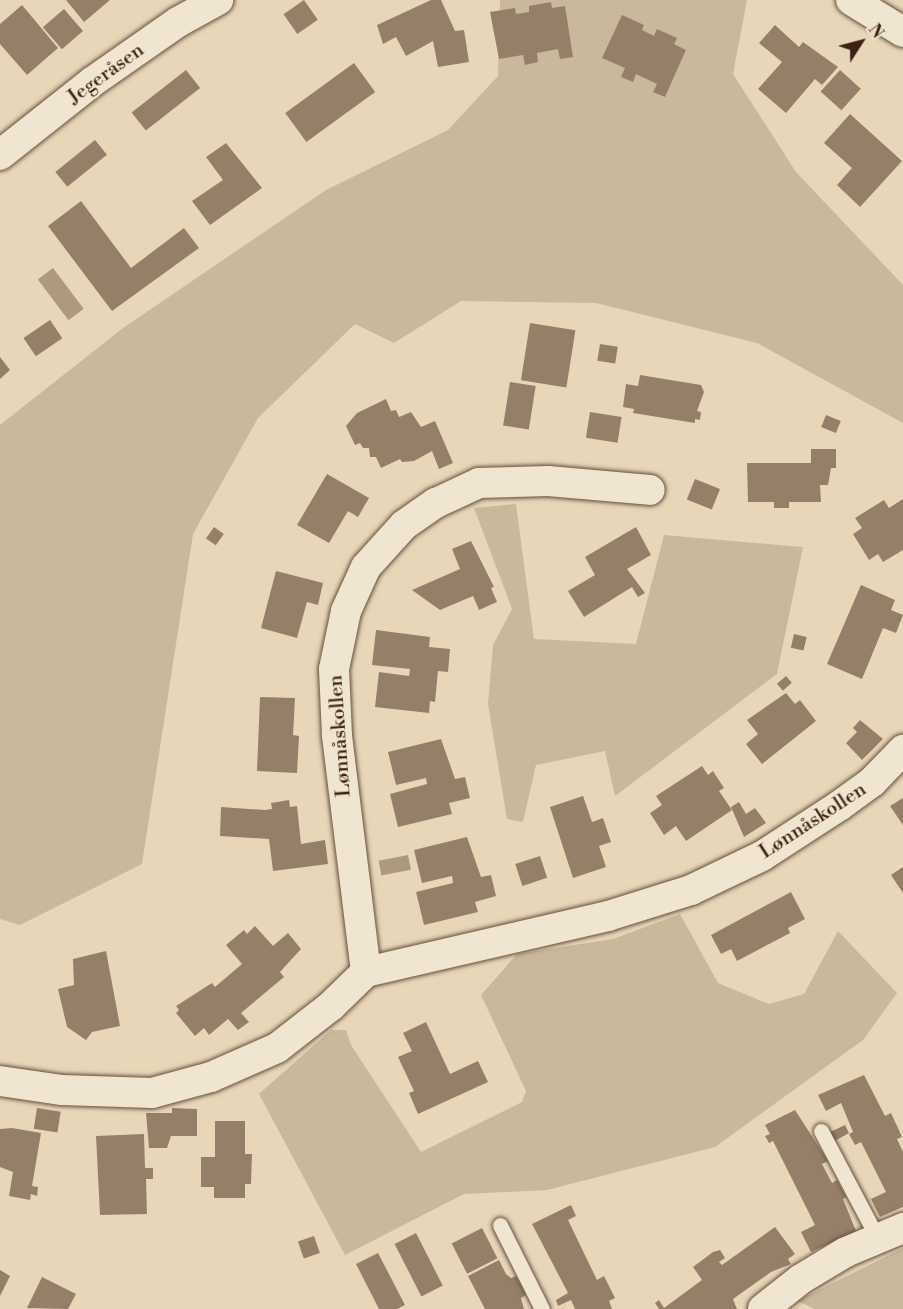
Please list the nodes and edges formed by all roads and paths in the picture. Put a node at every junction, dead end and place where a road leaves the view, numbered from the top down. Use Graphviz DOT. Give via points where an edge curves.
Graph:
graph roads {
  1 [pos="218,0"];
  2 [pos="851,0"];
  3 [pos="903,32"];
  4 [pos="0,155"];
  5 [pos="650,490"];
  6 [pos="903,750"];
  7 [pos="366,972"];
  8 [pos="0,1081"];
  9 [pos="820,1131"];
  10 [pos="500,1225"];
  11 [pos="896,1231"];
  12 [pos="542,1309"];
  13 [pos="763,1309"];
  1 -- 4 [label="street, Jegeråsen" via="178,22 92,82"];
  2 -- 3 [label="street"];
  5 -- 7 [label="street, Lønnåskollen" via="548,482 479,483 436,503 404,525 366,567 345,611 334,669 337,735"];
  6 -- 7 [label="street, Lønnåskollen" via="872,782 839,806 762,856 691,890 608,916"];
  7 -- 8 [label="street" via="331,1006 277,1048 211,1077 152,1093 62,1090"];
  9 -- 11 [label="lane"];
  10 -- 12 [label="lane"];
  11 -- 13 [label="street" via="801,1279"];
}
